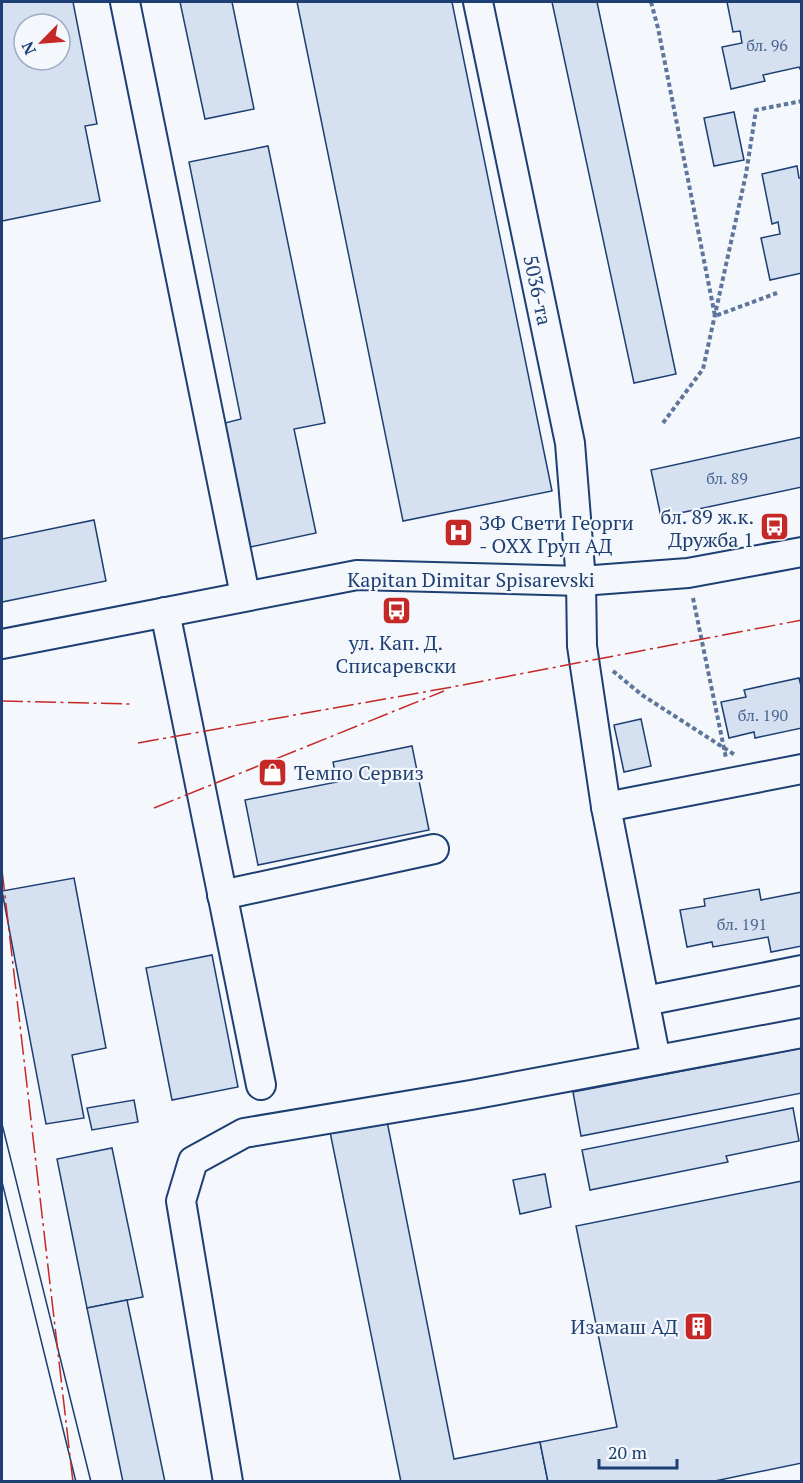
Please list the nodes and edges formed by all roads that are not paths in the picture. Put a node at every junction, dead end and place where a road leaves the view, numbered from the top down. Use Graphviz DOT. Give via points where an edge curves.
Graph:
graph roads {
  1 [pos="125,2"];
  2 [pos="478,2"];
  3 [pos="801,552"];
  4 [pos="581,581"];
  5 [pos="245,596"];
  6 [pos="165,612"];
  7 [pos="2,644"];
  8 [pos="801,769"];
  9 [pos="606,807"];
  10 [pos="435,849"];
  11 [pos="222,896"];
  12 [pos="801,970"];
  13 [pos="645,1001"];
  14 [pos="801,1033"];
  15 [pos="656,1060"];
  16 [pos="261,1085"];
  17 [pos="228,1482"];
  1 -- 5 [label="street"];
  2 -- 4 [label="street, 5036-та" via="570,442"];
  3 -- 4 [label="street, Kapitan Dimitar Spisarevski" via="688,573"];
  4 -- 5 [label="street, Kapitan Dimitar Spisarevski" via="357,575"];
  4 -- 9 [label="street, 5036-та" via="582,646"];
  5 -- 6 [label="street, Kapitan Dimitar Spisarevski"];
  6 -- 7 [label="street, Kapitan Dimitar Spisarevski"];
  6 -- 11 [label="street"];
  8 -- 9 [label="street"];
  9 -- 13 [label="street, 5036-та"];
  10 -- 11 [label="street"];
  11 -- 16 [label="street"];
  12 -- 13 [label="street"];
  13 -- 15 [label="street, 5036-та"];
  14 -- 15 [label="street"];
  15 -- 17 [label="street" via="244,1133 193,1161 181,1202"];
}
